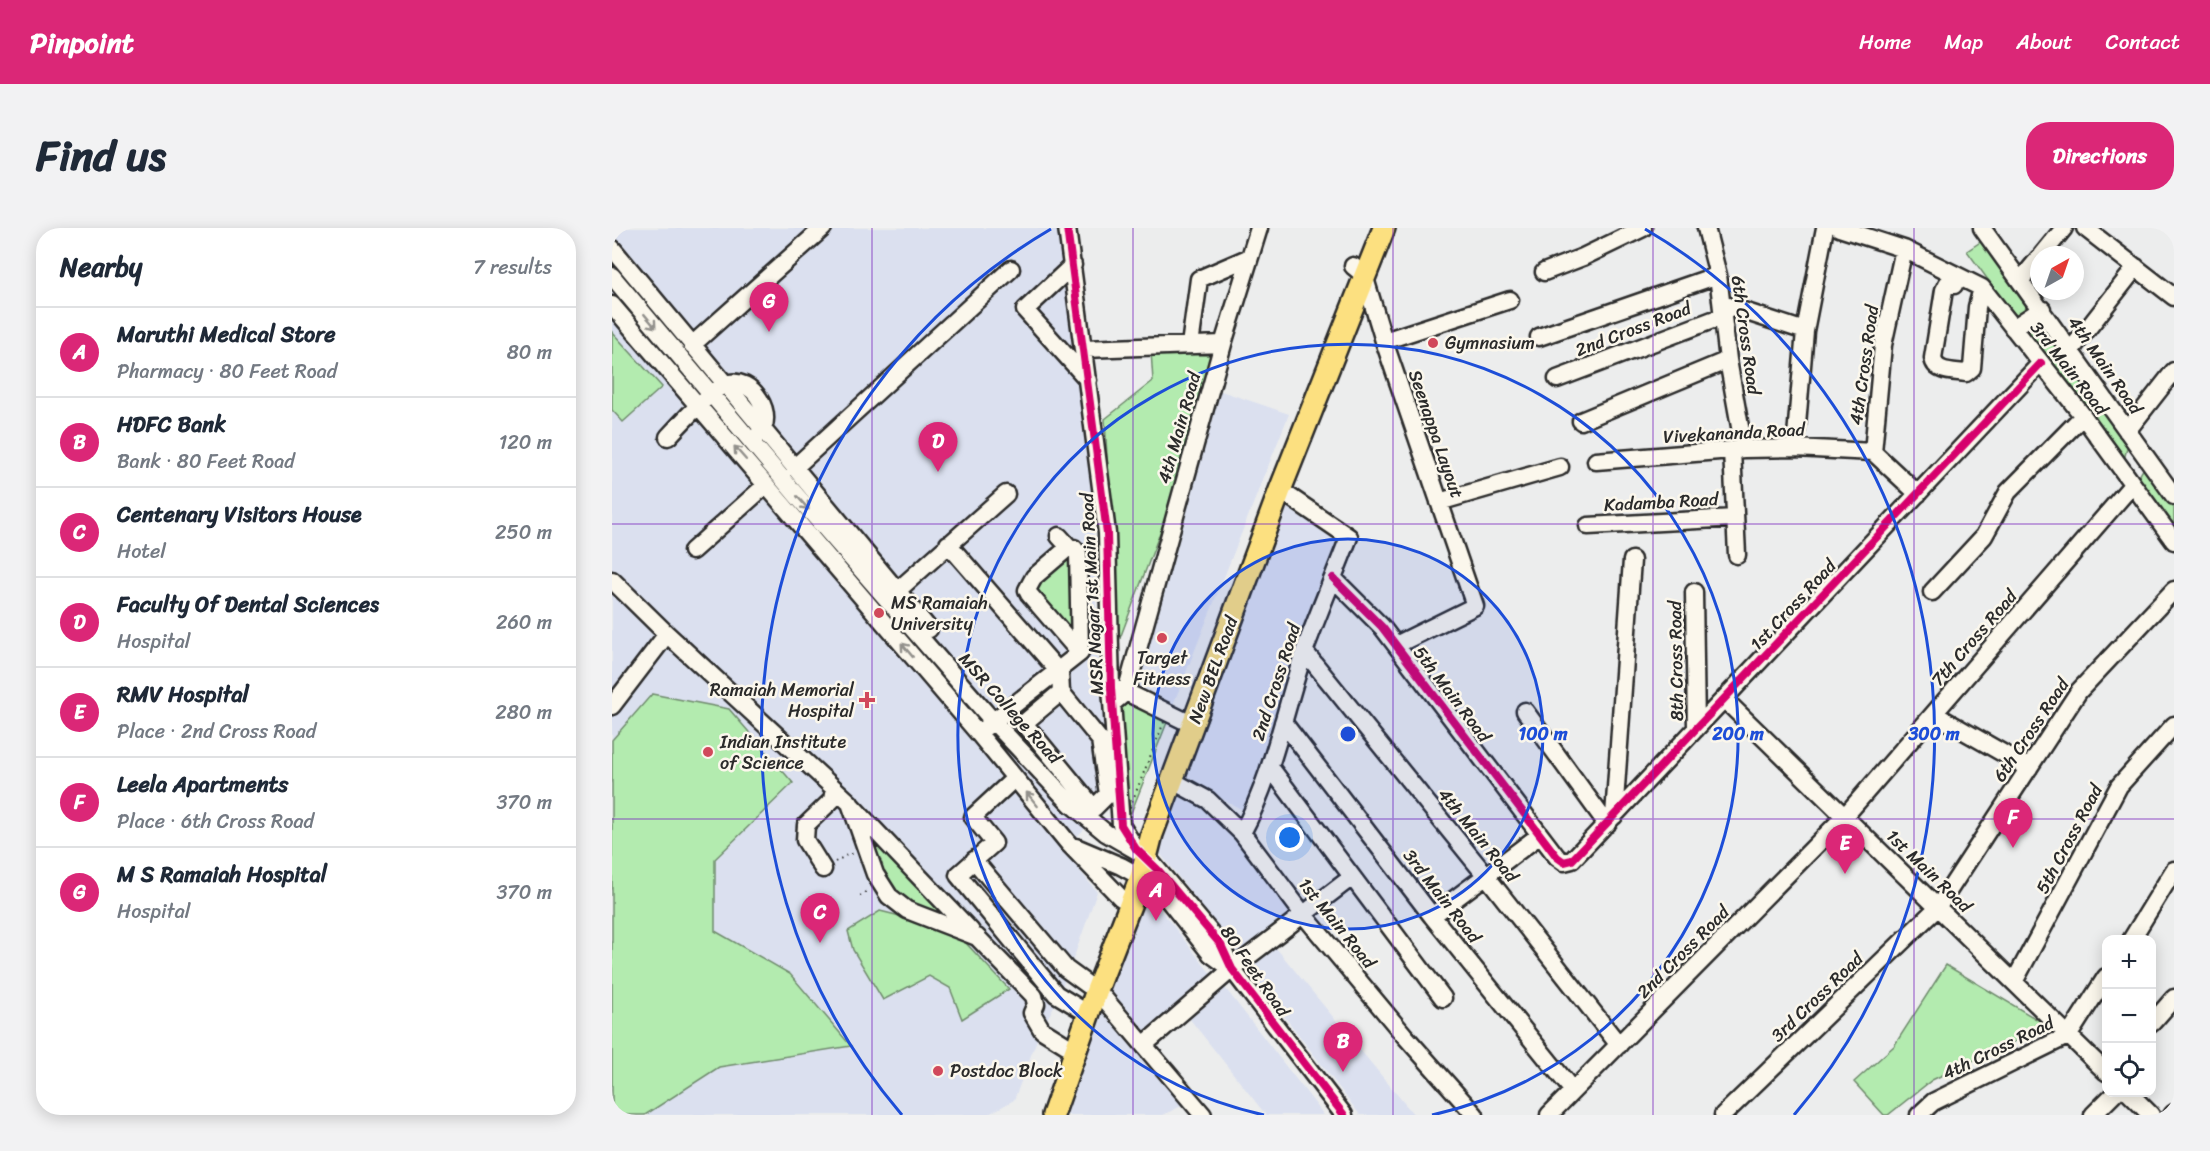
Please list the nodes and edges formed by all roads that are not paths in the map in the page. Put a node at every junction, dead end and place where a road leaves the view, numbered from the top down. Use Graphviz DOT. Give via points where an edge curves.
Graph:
graph roads {
  1 [pos="823,228"];
  2 [pos="1067,228"];
  3 [pos="1259,228"];
  4 [pos="1369,228"];
  5 [pos="1384,228"];
  6 [pos="1643,228"];
  7 [pos="1706,228"];
  8 [pos="1825,228"];
  9 [pos="1839,228"];
  10 [pos="1982,228"];
  11 [pos="2064,228"];
  12 [pos="2085,228"];
  13 [pos="2049,246"];
  14 [pos="612,248"];
  15 [pos="1904,249"];
  16 [pos="1250,257"];
  17 [pos="1073,266"];
  18 [pos="2136,267"];
  19 [pos="1011,269"];
  20 [pos="2030,269"];
  21 [pos="1358,271"];
  22 [pos="1544,272"];
  23 [pos="1718,275"];
  24 [pos="612,276"];
  25 [pos="1956,280"];
  26 [pos="2020,281"];
  27 [pos="1980,294"];
  28 [pos="2174,297"];
  29 [pos="1510,300"];
  30 [pos="612,305"];
  31 [pos="2042,309"];
  32 [pos="1723,310"];
  33 [pos="2013,328"];
  34 [pos="1805,331"];
  35 [pos="1539,337"];
  36 [pos="1384,341"];
  37 [pos="1223,344"];
  38 [pos="692,345"];
  39 [pos="1190,345"];
  40 [pos="1084,349"];
  41 [pos="2071,351"];
  42 [pos="1728,360"];
  43 [pos="2041,363"];
  44 [pos="2174,370"];
  45 [pos="1557,379"];
  46 [pos="1088,380"];
  47 [pos="719,389"];
  48 [pos="699,406"];
  49 [pos="2083,416"];
  50 [pos="1581,421"];
  51 [pos="2127,431"];
  52 [pos="757,436"];
  53 [pos="668,437"];
  54 [pos="1795,448"];
  55 [pos="1738,449"];
  56 [pos="1873,452"];
  57 [pos="1596,461"];
  58 [pos="1560,467"];
  59 [pos="794,468"];
  60 [pos="766,484"];
  61 [pos="2132,485"];
  62 [pos="1280,490"];
  63 [pos="1006,494"];
  64 [pos="1918,494"];
  65 [pos="2174,496"];
  66 [pos="1439,502"];
  67 [pos="1735,518"];
  68 [pos="1588,526"];
  69 [pos="2174,541"];
  70 [pos="948,544"];
  71 [pos="692,551"];
  72 [pos="1737,555"];
  73 [pos="1632,560"];
  74 [pos="1333,578"];
  75 [pos="612,580"];
  76 [pos="2174,590"];
  77 [pos="897,591"];
  78 [pos="1694,592"];
  79 [pos="1932,592"];
  80 [pos="667,634"];
  81 [pos="1396,645"];
  82 [pos="1305,652"];
  83 [pos="1080,653"];
  84 [pos="1057,669"];
  85 [pos="1061,692"];
  86 [pos="1117,694"];
  87 [pos="1724,699"];
  88 [pos="612,706"];
  89 [pos="1525,711"];
  90 [pos="1934,714"];
  91 [pos="997,718"];
  92 [pos="1185,721"];
  93 [pos="1283,722"];
  94 [pos="2174,725"];
  95 [pos="1696,729"];
  96 [pos="979,734"];
  97 [pos="1270,767"];
  98 [pos="2029,768"];
  99 [pos="1015,778"];
  100 [pos="1173,781"];
  101 [pos="834,789"];
  102 [pos="850,803"];
  103 [pos="1845,816"];
  104 [pos="1611,820"];
  105 [pos="1242,833"];
  106 [pos="1540,835"];
  107 [pos="1070,844"];
  108 [pos="974,860"];
  109 [pos="1564,862"];
  110 [pos="1138,863"];
  111 [pos="823,869"];
  112 [pos="2174,870"];
  113 [pos="1352,877"];
  114 [pos="1487,877"];
  115 [pos="1121,898"];
  116 [pos="1938,907"];
  117 [pos="1303,914"];
  118 [pos="1432,916"];
  119 [pos="2133,935"];
  120 [pos="977,937"];
  121 [pos="1232,969"];
  122 [pos="2014,982"];
  123 [pos="2102,983"];
  124 [pos="1093,987"];
  125 [pos="1443,998"];
  126 [pos="2174,998"];
  127 [pos="1079,1008"];
  128 [pos="2156,1018"];
  129 [pos="2069,1035"];
  130 [pos="1145,1044"];
  131 [pos="1066,1045"];
  132 [pos="1619,1045"];
  133 [pos="2102,1068"];
  134 [pos="1573,1090"];
  135 [pos="2111,1097"];
  136 [pos="2133,1097"];
  137 [pos="1040,1115"];
  138 [pos="1053,1115"];
  139 [pos="1203,1115"];
  140 [pos="1344,1115"];
  141 [pos="1475,1115"];
  142 [pos="1549,1115"];
  143 [pos="1723,1115"];
  144 [pos="1919,1115"];
  145 [pos="2093,1115"];
  146 [pos="2151,1115"];
  1 -- 38 [label="street"];
  2 -- 17 [label="street, MSR Nagar 1st Main Road"];
  3 -- 16 [label="street, 4th Main Road"];
  4 -- 21 [label="main road, New BEL Road"];
  5 -- 21 [label="main road, New BEL Road"];
  6 -- 22 [label="street"];
  7 -- 23 [label="street, 6th Cross Road"];
  8 -- 34 [label="street"];
  9 -- 15 [label="street, 3rd Main Road"];
  10 -- 26 [label="street, 4th Main Road"];
  11 -- 13 [label="street"];
  12 -- 18 [label="street"];
  14 -- 38 [label="street"];
  15 -- 25 [label="street, 3rd Main Road"];
  15 -- 56 [label="street, 4th Cross Road" via="1883,345"];
  16 -- 37 [label="street, 4th Main Road"];
  16 -- 39 [label="street" via="1199,279"];
  17 -- 40 [label="street, MSR Nagar 1st Main Road"];
  17 -- 46 [label="street" via="1024,310"];
  18 -- 28 [label="street"];
  18 -- 41 [label="street"];
  19 -- 59 [label="street"];
  20 -- 26 [label="street"];
  21 -- 36 [label="street, Seenappa Layout"];
  21 -- 62 [label="main road, New BEL Road"];
  21 -- 92 [label="main road, New BEL Road" via="1270,484"];
  23 -- 32 [label="street, 6th Cross Road"];
  23 -- 35 [label="street"];
  24 -- 47 [label="street, one-way"];
  25 -- 27 [label="street, 3rd Main Road"];
  25 -- 27 [label="street" via="1944,290 1933,358 1939,369 1966,373 1972,368"];
  26 -- 31 [label="street, 4th Main Road"];
  27 -- 33 [label="street, 3rd Main Road"];
  29 -- 36 [label="street"];
  30 -- 48 [label="street"];
  31 -- 33 [label="street"];
  31 -- 41 [label="street, 4th Main Road"];
  32 -- 34 [label="street"];
  32 -- 42 [label="street, 6th Cross Road"];
  32 -- 45 [label="street, 2nd Cross Road"];
  33 -- 43 [label="street, 3rd Main Road"];
  34 -- 54 [label="street"];
  36 -- 66 [label="street, Seenappa Layout"];
  37 -- 39 [label="street"];
  37 -- 86 [label="street, 4th Main Road"];
  38 -- 47 [label="street"];
  39 -- 40 [label="street"];
  40 -- 46 [label="street, MSR Nagar 1st Main Road"];
  41 -- 51 [label="street, 4th Main Road"];
  42 -- 50 [label="street"];
  42 -- 55 [label="street, 6th Cross Road"];
  43 -- 49 [label="street, 3rd Main Road"];
  43 -- 64 [label="street, 1st Cross Road"];
  44 -- 51 [label="street"];
  46 -- 86 [label="street, MSR Nagar 1st Main Road" via="1107,533"];
  47 -- 48 [label="street"];
  47 -- 52 [label="street"];
  47 -- 52 [label="street" via="738,383 757,396 765,413"];
  48 -- 53 [label="street"];
  60 -- 48 [label="street, one-way"];
  49 -- 61 [label="street, 3rd Main Road"];
  49 -- 79 [label="street" via="2008,492 1984,536"];
  51 -- 65 [label="street, 4th Main Road"];
  52 -- 59 [label="street"];
  52 -- 91 [label="street, MSR College Road, one-way"];
  54 -- 55 [label="street, Vivekananda Road"];
  54 -- 56 [label="street, Vivekananda Road"];
  55 -- 57 [label="street, Vivekananda Road"];
  55 -- 67 [label="street, 6th Cross Road"];
  56 -- 64 [label="street"];
  58 -- 66 [label="street"];
  59 -- 77 [label="street"];
  60 -- 71 [label="street"];
  96 -- 60 [label="street, one-way"];
  61 -- 69 [label="street, 3rd Main Road"];
  61 -- 90 [label="street, 7th Cross Road"];
  62 -- 74 [label="street, 2nd Cross Road" via="1349,537"];
  62 -- 100 [label="main road, New BEL Road"];
  63 -- 70 [label="street"];
  64 -- 87 [label="street, 1st Cross Road"];
  66 -- 81 [label="street, Seenappa Layout" via="1475,606"];
  67 -- 68 [label="street, Kadamba Road"];
  67 -- 72 [label="street, 6th Cross Road"];
  70 -- 77 [label="street"];
  70 -- 84 [label="street"];
  73 -- 104 [label="street"];
  74 -- 81 [label="street, 5th Main Road"];
  74 -- 82 [label="street, 2nd Cross Road"];
  75 -- 80 [label="street"];
  76 -- 98 [label="street, 6th Cross Road" via="2079,692"];
  77 -- 91 [label="street"];
  78 -- 95 [label="street, 8th Cross Road"];
  80 -- 88 [label="street"];
  80 -- 101 [label="street"];
  81 -- 106 [label="street, 5th Main Road"];
  82 -- 93 [label="street, 2nd Cross Road"];
  82 -- 114 [label="street, 4th Main Road"];
  83 -- 83 [label="street" via="1078,553 1064,541 1027,590"];
  83 -- 84 [label="street"];
  84 -- 85 [label="street"];
  84 -- 91 [label="street"];
  85 -- 85 [label="street" via="1100,740 1108,794 1094,808 1023,723"];
  86 -- 92 [label="street"];
  86 -- 110 [label="street, MSR Nagar 1st Main Road" via="1121,825"];
  87 -- 95 [label="street, 1st Cross Road"];
  87 -- 103 [label="street, 1st Main Road"];
  89 -- 104 [label="street"];
  90 -- 98 [label="street"];
  90 -- 103 [label="street, 7th Cross Road"];
  91 -- 96 [label="street"];
  91 -- 110 [label="street, MSR College Road" via="1071,804"];
  92 -- 110 [label="main road, New BEL Road" via="1142,828"];
  93 -- 97 [label="street, 2nd Cross Road"];
  93 -- 118 [label="street, 3rd Main Road"];
  94 -- 122 [label="street, 5th Cross Road" via="2119,786"];
  95 -- 104 [label="street, 1st Cross Road"];
  96 -- 99 [label="street"];
  97 -- 105 [label="street, 2nd Cross Road"];
  97 -- 113 [label="street"];
  98 -- 116 [label="street, 6th Cross Road"];
  107 -- 99 [label="street, one-way"];
  99 -- 108 [label="street" via="973,817 994,843"];
  100 -- 105 [label="street" via="1208,800"];
  100 -- 110 [label="main road, New BEL Road"];
  101 -- 102 [label="street"];
  101 -- 111 [label="street" via="832,801 806,825 805,840"];
  102 -- 120 [label="street"];
  102 -- 120 [label="street" via="875,874 889,896 907,909"];
  103 -- 116 [label="street, 1st Main Road"];
  103 -- 132 [label="street, 2nd Cross Road"];
  104 -- 109 [label="street, 1st Cross Road" via="1572,861"];
  105 -- 117 [label="street, 1st Main Road"];
  106 -- 109 [label="street, 5th Main Road"];
  106 -- 114 [label="street"];
  107 -- 110 [label="street"];
  107 -- 115 [label="street"];
  108 -- 124 [label="street" via="1066,969"];
  108 -- 127 [label="street" via="958,875 1056,993"];
  110 -- 115 [label="main road, New BEL Road"];
  110 -- 121 [label="street, 80 Feet Road" via="1211,954"];
  110 -- 124 [label="main road, New BEL Road"];
  112 -- 119 [label="street"];
  113 -- 117 [label="street"];
  113 -- 125 [label="street"];
  114 -- 118 [label="street"];
  114 -- 132 [label="street, 4th Main Road"];
  115 -- 124 [label="main road, New BEL Road"];
  116 -- 122 [label="street, 1st Main Road"];
  116 -- 143 [label="street, 3rd Cross Road"];
  117 -- 121 [label="street"];
  117 -- 141 [label="street, 1st Main Road"];
  118 -- 134 [label="street, 3rd Main Road"];
  120 -- 131 [label="street" via="1034,996 1032,1013 1042,1030"];
  121 -- 130 [label="street"];
  121 -- 140 [label="street, 80 Feet Road"];
  122 -- 129 [label="street, 1st Main Road"];
  123 -- 129 [label="street, 4th Cross Road"];
  124 -- 127 [label="main road, New BEL Road"];
  124 -- 130 [label="street"];
  124 -- 138 [label="main road, New BEL Road"];
  126 -- 128 [label="street"];
  127 -- 131 [label="main road, New BEL Road"];
  129 -- 133 [label="street, 1st Main Road"];
  129 -- 144 [label="street, 4th Cross Road" via="1932,1102"];
  130 -- 139 [label="street"];
  131 -- 137 [label="main road, New BEL Road"];
  132 -- 134 [label="street, 2nd Cross Road"];
  134 -- 142 [label="street, 2nd Cross Road"];
  135 -- 145 [label="street"];
  136 -- 146 [label="street"];
}
